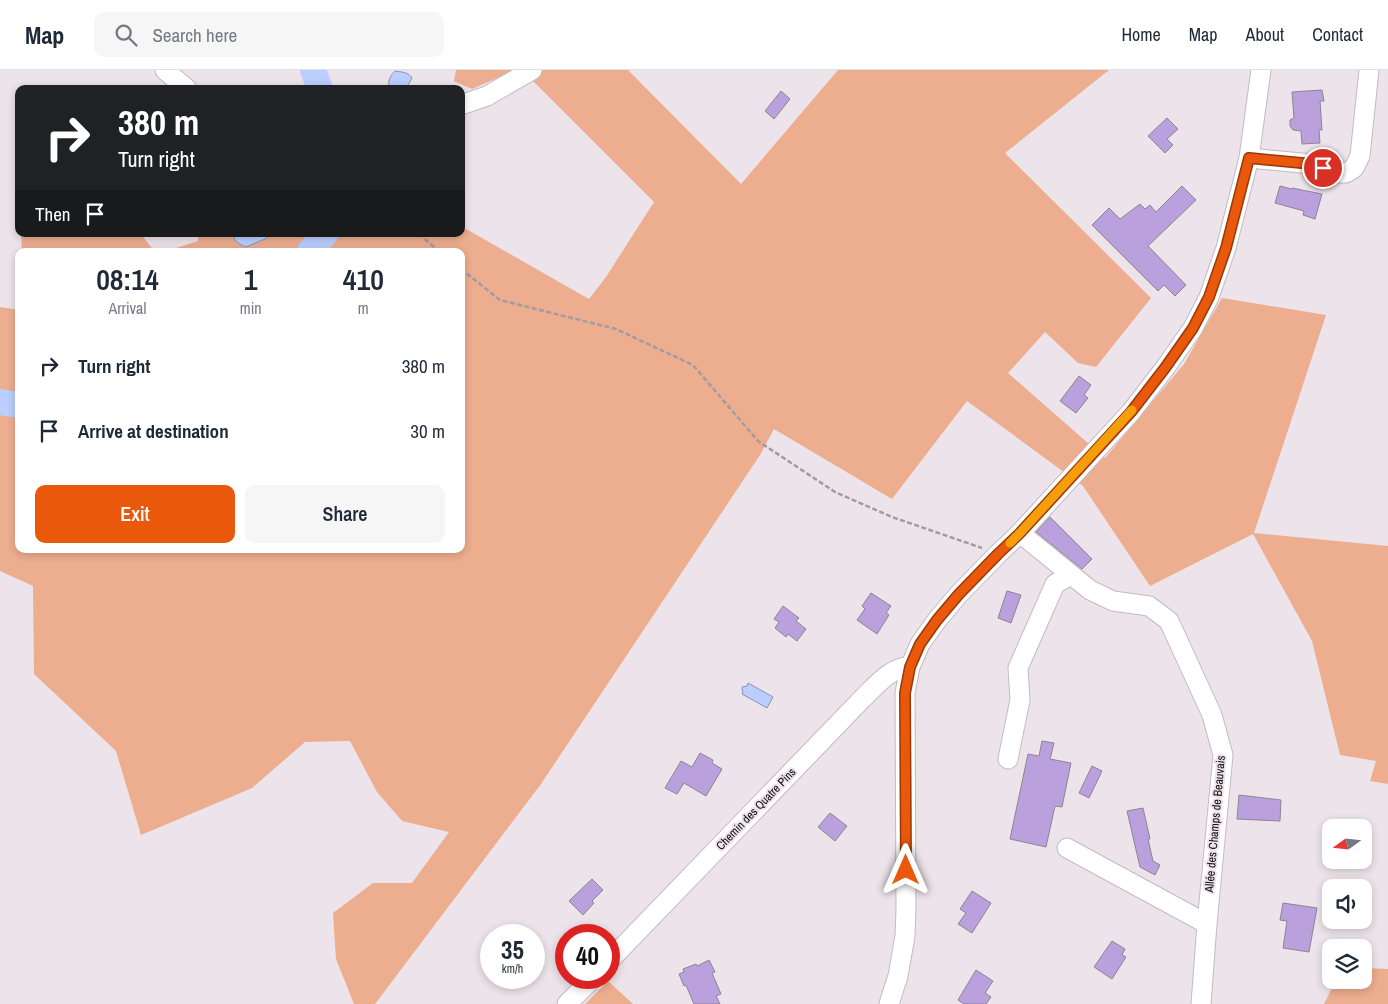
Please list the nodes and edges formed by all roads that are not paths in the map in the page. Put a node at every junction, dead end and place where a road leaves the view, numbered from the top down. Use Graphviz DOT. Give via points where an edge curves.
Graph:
graph roads {
  1 [pos="165,70"];
  2 [pos="532,70"];
  3 [pos="1261,70"];
  4 [pos="1369,70"];
  5 [pos="182,85"];
  6 [pos="465,104"];
  7 [pos="1249,158"];
  8 [pos="1020,533"];
  9 [pos="1071,575"];
  10 [pos="910,667"];
  11 [pos="1008,759"];
  12 [pos="1067,848"];
  13 [pos="1207,924"];
  14 [pos="620,950"];
  15 [pos="582,989"];
  16 [pos="568,1004"];
  17 [pos="890,1004"];
  18 [pos="1201,1004"];
  1 -- 5 [label="street"];
  2 -- 6 [label="street" via="488,96"];
  3 -- 7 [label="street"];
  4 -- 7 [label="street" via="1360,156 1354,168 1346,173 1334,173 1312,164"];
  7 -- 8 [label="street" via="1226,248 1209,297 1193,328 1131,412"];
  8 -- 9 [label="street, Allée des Champs de Beauvais"];
  8 -- 10 [label="street" via="937,620 920,644"];
  9 -- 11 [label="street" via="1054,584 1018,668 1020,700"];
  9 -- 13 [label="street, Allée des Champs de Beauvais" via="1090,590 1113,601 1149,606 1169,621 1212,715 1223,755"];
  10 -- 14 [label="street, Chemin des Quatre Pins" via="904,666 888,674 863,698"];
  10 -- 17 [label="street" via="905,693 906,909 898,976"];
  12 -- 13 [label="street"];
  13 -- 18 [label="street, Allée des Champs de Beauvais"];
  15 -- 16 [label="street"];
}
